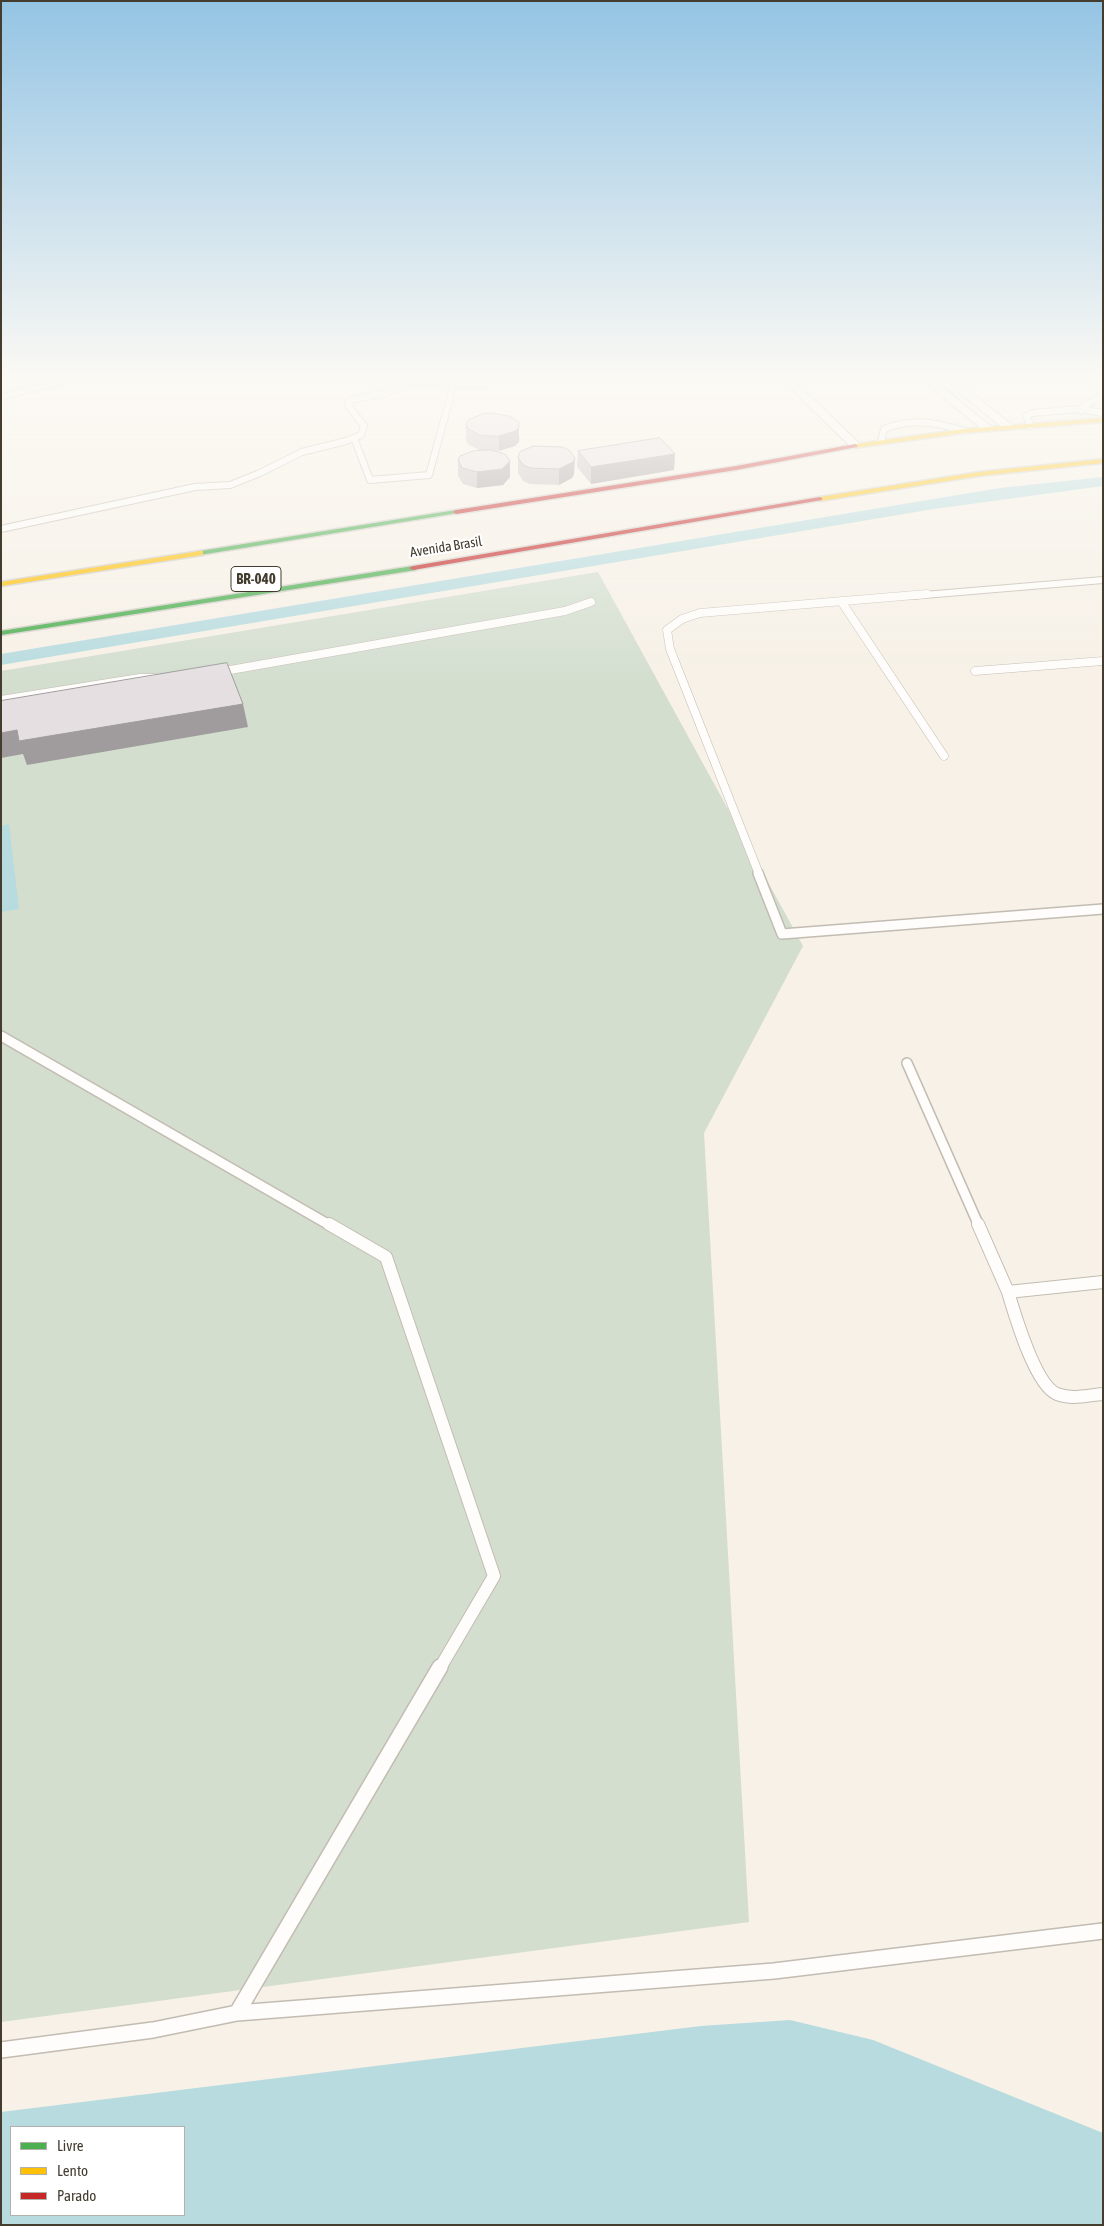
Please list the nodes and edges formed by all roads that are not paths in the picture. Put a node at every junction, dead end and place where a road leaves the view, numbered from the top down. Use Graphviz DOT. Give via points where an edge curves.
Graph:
graph roads {
  1 [pos="248,478"];
  2 [pos="369,478"];
  3 [pos="395,478"];
  4 [pos="673,478"];
  5 [pos="734,478"];
  6 [pos="739,478"];
  7 [pos="884,478"];
  8 [pos="958,478"];
  9 [pos="726,480"];
  10 [pos="832,485"];
  11 [pos="774,507"];
  12 [pos="1,529"];
  13 [pos="540,534"];
  14 [pos="1103,580"];
  15 [pos="1,584"];
  16 [pos="1,593"];
  17 [pos="841,601"];
  18 [pos="591,602"];
  19 [pos="3,633"];
  20 [pos="1103,661"];
  21 [pos="976,670"];
  22 [pos="208,674"];
  23 [pos="159,678"];
  24 [pos="1,700"];
  25 [pos="944,756"];
  26 [pos="1103,909"];
  27 [pos="1,1036"];
  28 [pos="908,1063"];
  29 [pos="1103,1282"];
  30 [pos="1008,1292"];
  31 [pos="1103,1394"];
  32 [pos="1103,1931"];
  33 [pos="237,2013"];
  34 [pos="1,2050"];
  1 -- 12 [label="lane" via="230,485 196,486"];
  2 -- 3 [label="lane"];
  4 -- 15 [label="highway"];
  5 -- 9 [label="highway"];
  6 -- 9 [label="highway, Avenida Brasil / BR-040"];
  7 -- 10 [label="highway"];
  8 -- 11 [label="highway, Avenida Brasil"];
  9 -- 16 [label="highway, Avenida Brasil / BR-040"];
  11 -- 13 [label="highway"];
  11 -- 19 [label="highway, Avenida Brasil"];
  14 -- 17 [label="lane"];
  17 -- 25 [label="lane"];
  17 -- 26 [label="lane" via="700,613 682,619 667,630 670,649 782,934"];
  18 -- 22 [label="lane" via="565,611"];
  20 -- 21 [label="lane"];
  23 -- 24 [label="lane" via="140,678"];
  27 -- 33 [label="lane" via="386,1257 494,1576"];
  28 -- 30 [label="lane"];
  29 -- 30 [label="lane"];
  30 -- 31 [label="lane" via="1042,1382 1054,1393 1071,1397"];
  32 -- 33 [label="lane" via="774,1971"];
  33 -- 34 [label="lane" via="154,2030"];
}
